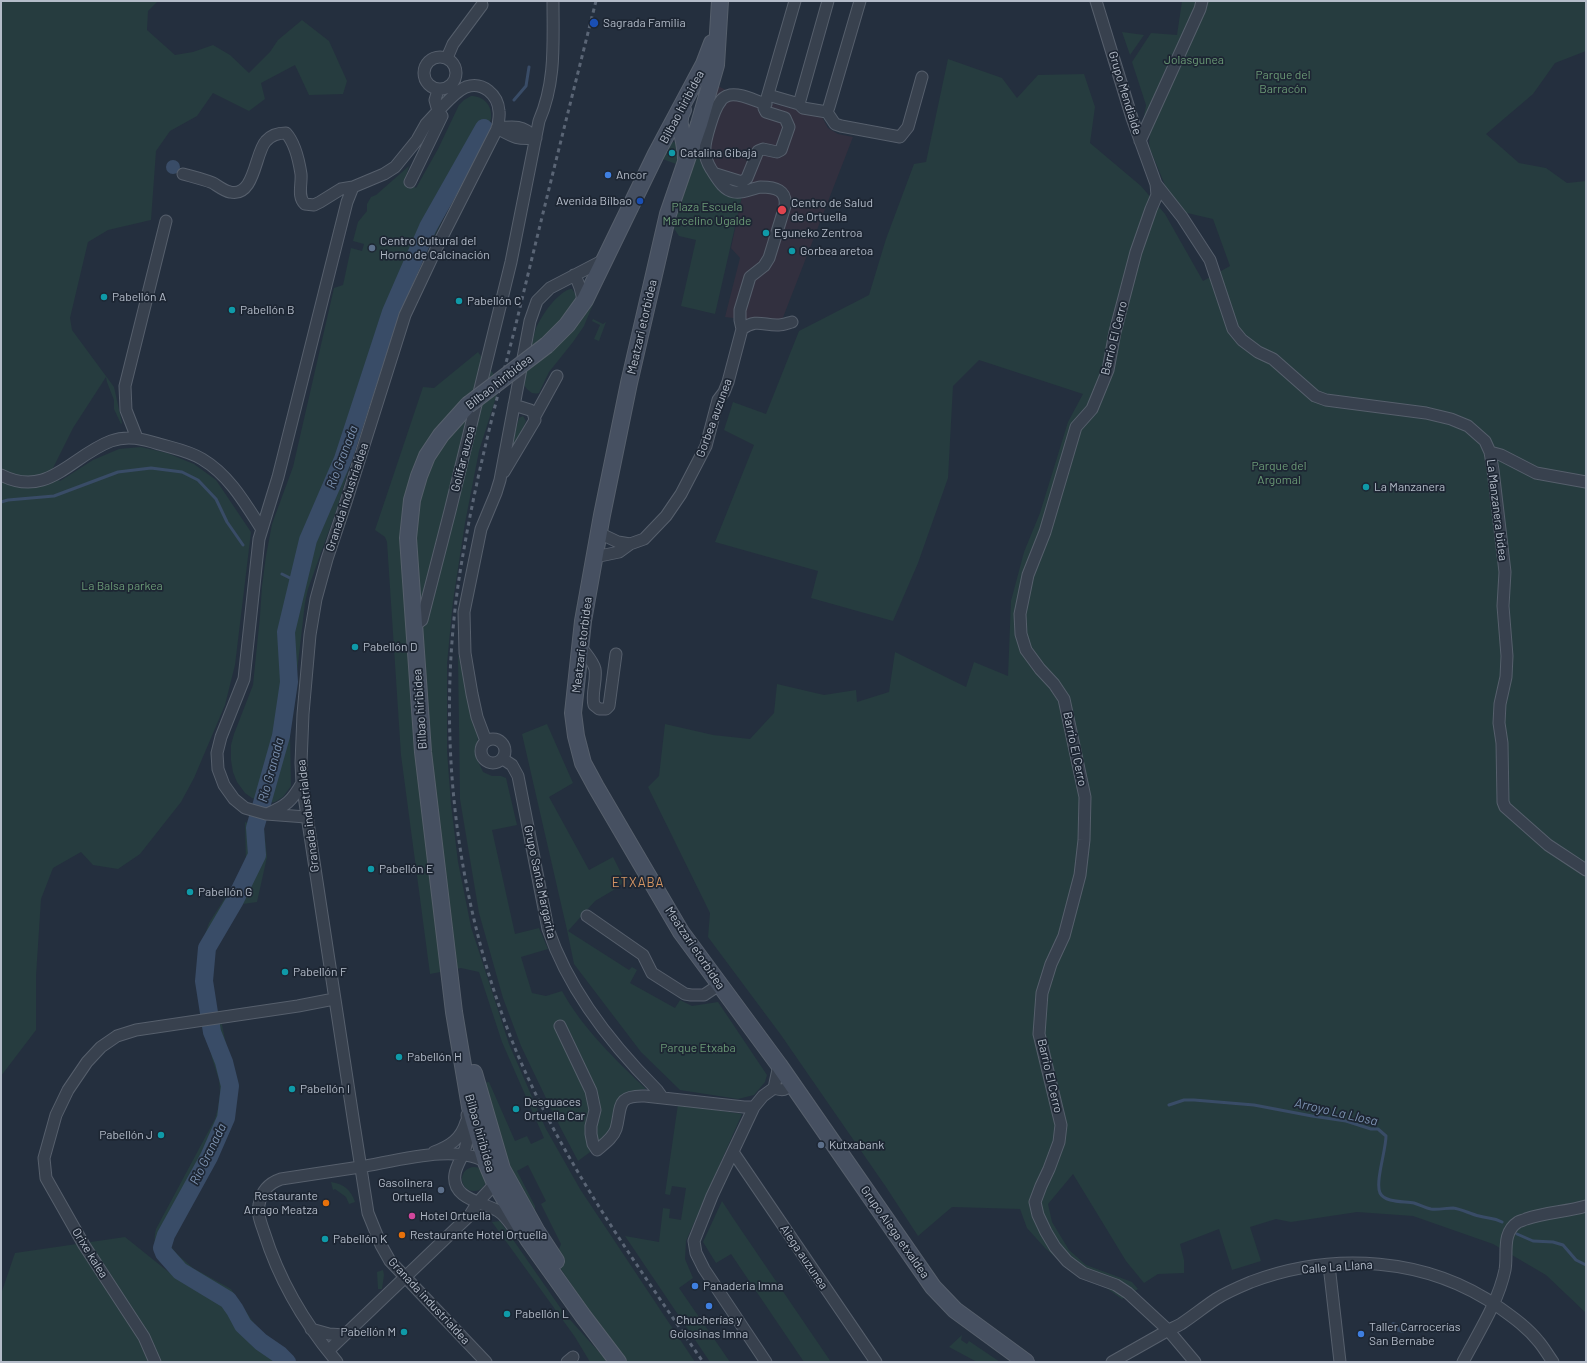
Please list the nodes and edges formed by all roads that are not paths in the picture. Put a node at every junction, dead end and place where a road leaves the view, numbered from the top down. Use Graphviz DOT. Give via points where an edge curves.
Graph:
graph roads {
  1 [pos="553,1"];
  2 [pos="720,1"];
  3 [pos="795,1"];
  4 [pos="828,1"];
  5 [pos="860,1"];
  6 [pos="1096,1"];
  7 [pos="1202,1"];
  8 [pos="482,2"];
  9 [pos="718,27"];
  10 [pos="447,58"];
  11 [pos="922,77"];
  12 [pos="438,90"];
  13 [pos="767,99"];
  14 [pos="799,104"];
  15 [pos="498,106"];
  16 [pos="438,112"];
  17 [pos="827,112"];
  18 [pos="677,120"];
  19 [pos="539,121"];
  20 [pos="705,125"];
  21 [pos="497,128"];
  22 [pos="518,132"];
  23 [pos="536,138"];
  24 [pos="666,138"];
  25 [pos="492,140"];
  26 [pos="1140,141"];
  27 [pos="684,143"];
  28 [pos="686,160"];
  29 [pos="530,171"];
  30 [pos="183,174"];
  31 [pos="716,174"];
  32 [pos="410,182"];
  33 [pos="1156,184"];
  34 [pos="353,187"];
  35 [pos="166,221"];
  36 [pos="606,257"];
  37 [pos="574,275"];
  38 [pos="583,303"];
  39 [pos="792,322"];
  40 [pos="742,329"];
  41 [pos="557,376"];
  42 [pos="514,405"];
  43 [pos="535,416"];
  44 [pos="137,438"];
  45 [pos="1490,452"];
  46 [pos="1,475"];
  47 [pos="500,480"];
  48 [pos="1586,482"];
  49 [pos="261,528"];
  50 [pos="599,533"];
  51 [pos="630,544"];
  52 [pos="595,557"];
  53 [pos="415,625"];
  54 [pos="581,647"];
  55 [pos="616,654"];
  56 [pos="486,741"];
  57 [pos="503,759"];
  58 [pos="302,783"];
  59 [pos="266,814"];
  60 [pos="306,817"];
  61 [pos="437,868"];
  62 [pos="1586,870"];
  63 [pos="587,916"];
  64 [pos="719,985"];
  65 [pos="334,999"];
  66 [pos="454,1012"];
  67 [pos="560,1026"];
  68 [pos="476,1081"];
  69 [pos="781,1081"];
  70 [pos="662,1097"];
  71 [pos="754,1107"];
  72 [pos="467,1117"];
  73 [pos="733,1152"];
  74 [pos="426,1155"];
  75 [pos="463,1155"];
  76 [pos="360,1167"];
  77 [pos="491,1171"];
  78 [pos="478,1202"];
  79 [pos="1586,1206"];
  80 [pos="500,1212"];
  81 [pos="467,1218"];
  82 [pos="550,1252"];
  83 [pos="1329,1265"];
  84 [pos="405,1277"];
  85 [pos="1494,1304"];
  86 [pos="583,1316"];
  87 [pos="311,1329"];
  88 [pos="1168,1330"];
  89 [pos="345,1335"];
  90 [pos="328,1352"];
  91 [pos="1025,1361"];
  92 [pos="155,1362"];
  93 [pos="337,1362"];
  94 [pos="486,1362"];
  95 [pos="618,1362"];
  96 [pos="623,1362"];
  97 [pos="766,1362"];
  98 [pos="876,1362"];
  99 [pos="1112,1362"];
  100 [pos="1195,1362"];
  101 [pos="1340,1362"];
  102 [pos="1463,1362"];
  103 [pos="1553,1362"];
  1 -- 19 [label="street, Golifar auzoa" via="554,56 551,82"];
  2 -- 9 [label="street"];
  3 -- 13 [label="street"];
  4 -- 14 [label="street"];
  5 -- 17 [label="street"];
  6 -- 26 [label="street, Grupo Mendialde"];
  7 -- 26 [label="street"];
  8 -- 10 [label="street" via="453,44"];
  9 -- 18 [label="street, Bilbao hiribidea" via="701,79"];
  9 -- 20 [label="street, Meatzari etorbidea" via="716,65"];
  10 -- 12 [label="street" via="456,68 456,77 451,86"];
  10 -- 12 [label="street" via="432,58 425,67 425,80"];
  11 -- 17 [label="street" via="908,127 900,136 840,126 835,124"];
  12 -- 16 [label="street" via="435,100"];
  13 -- 14 [label="street"];
  13 -- 20 [label="street" via="736,95 724,98"];
  13 -- 31 [label="street" via="764,108 766,112 785,118 788,127 781,150 758,151 747,178 742,182"];
  14 -- 17 [label="street" via="803,108"];
  15 -- 16 [label="street" via="494,96 478,85 466,87"];
  15 -- 21 [label="street, Granada industrialdea"];
  15 -- 22 [label="street, Golifar auzoa"];
  16 -- 32 [label="street" via="442,116"];
  16 -- 34 [label="street" via="426,124 418,140 395,167"];
  18 -- 20 [label="street" via="692,126"];
  18 -- 24 [label="street, Bilbao hiribidea"];
  18 -- 27 [label="street"];
  19 -- 22 [label="street"];
  19 -- 23 [label="street, Golifar auzoa"];
  20 -- 28 [label="street, Meatzari etorbidea"];
  20 -- 31 [label="street" via="705,151 708,164"];
  21 -- 22 [label="street"];
  21 -- 25 [label="street, Granada industrialdea"];
  22 -- 23 [label="street"];
  22 -- 25 [label="street"];
  22 -- 29 [label="street, Golifar auzoa" via="529,150"];
  23 -- 29 [label="street, Golifar auzoa"];
  24 -- 27 [label="street" via="678,138"];
  24 -- 36 [label="street, Bilbao hiribidea" via="638,189"];
  25 -- 58 [label="street, Granada industrialdea" via="405,315 327,559 316,599 310,635 303,714"];
  26 -- 33 [label="street, Grupo Mendialde"];
  27 -- 28 [label="street"];
  28 -- 50 [label="street, Meatzari etorbidea" via="668,214 629,383"];
  29 -- 53 [label="street, Golifar auzoa" via="511,262 446,527 422,620"];
  30 -- 34 [label="street" via="200,178 230,192 239,191 250,180 265,142 274,134 286,133 295,150 301,175 301,198 305,204 314,205 341,189"];
  31 -- 40 [label="street, Gorbea auzunea" via="723,187 733,192 760,187 770,188 780,191 786,199 769,258 764,266 750,277 740,310"];
  33 -- 45 [label="street, La Manzanera bidea" via="1182,217 1210,260 1233,329 1242,340 1273,359 1315,396 1326,400 1426,413 1451,419 1477,433 1486,441"];
  33 -- 88 [label="street, Barrio El Cerro" via="1157,195 1136,252 1108,370 1092,409 1076,427 1028,575 1020,614 1021,634 1026,650 1064,699 1085,797 1080,875 1064,936 1051,964 1042,998 1039,1034 1061,1125 1056,1149 1035,1202 1038,1216 1054,1247 1067,1261 1083,1273 1116,1285 1128,1293"];
  34 -- 49 [label="street" via="278,478"];
  35 -- 44 [label="street" via="125,386 126,410"];
  36 -- 37 [label="street"];
  36 -- 38 [label="street, Bilbao hiribidea"];
  37 -- 38 [label="street" via="579,282"];
  37 -- 42 [label="street" via="550,288 537,301 530,321"];
  38 -- 53 [label="street, Bilbao hiribidea, bridge" via="547,346 468,405 441,435 427,456 412,500 408,538"];
  39 -- 40 [label="street" via="778,325 749,324"];
  40 -- 51 [label="street, Gorbea auzunea" via="728,382 718,400 706,446 681,494 666,516 644,538"];
  41 -- 43 [label="street"];
  42 -- 43 [label="street" via="530,410"];
  42 -- 47 [label="street"];
  43 -- 47 [label="street"];
  44 -- 46 [label="street" via="112,441 45,480 28,482"];
  44 -- 49 [label="street" via="182,450 202,459 231,483"];
  45 -- 48 [label="street" via="1536,473"];
  45 -- 62 [label="street, La Manzanera bidea" via="1505,572 1503,606 1507,656 1499,722 1503,802 1505,807 1548,845"];
  47 -- 56 [label="street" via="482,528 464,612 465,653 477,717"];
  49 -- 59 [label="street" via="244,679 228,717 217,754 218,769 224,785 234,799 245,808"];
  50 -- 51 [label="street" via="618,542"];
  50 -- 52 [label="street, Meatzari etorbidea"];
  51 -- 52 [label="street, Gorbea auzunea" via="619,552"];
  52 -- 54 [label="street, Meatzari etorbidea" via="583,621"];
  53 -- 61 [label="street, Bilbao hiribidea" via="423,752"];
  54 -- 55 [label="street" via="594,665 593,700 594,706 599,709 606,709 609,706"];
  54 -- 64 [label="street, Meatzari etorbidea" via="573,712 583,763 681,932"];
  56 -- 57 [label="street" via="494,739 504,744 506,752"];
  56 -- 57 [label="street" via="481,747 481,756 486,762 494,764"];
  57 -- 70 [label="street, Grupo Santa Margarita" via="512,765 518,776 548,929 554,946 599,1024"];
  58 -- 59 [label="street" via="294,797 284,806"];
  58 -- 60 [label="street, Granada industrialdea"];
  59 -- 60 [label="street"];
  60 -- 65 [label="street, Granada industrialdea"];
  61 -- 66 [label="street, Bilbao hiribidea"];
  61 -- 68 [label="street, Bilbao hiribidea"];
  63 -- 64 [label="street" via="643,955 652,973 685,994 704,995"];
  64 -- 69 [label="street, Meatzari etorbidea"];
  65 -- 76 [label="street, Granada industrialdea"];
  65 -- 92 [label="street, Orixe kalea" via="132,1031 117,1036 101,1047 68,1090 48,1140 44,1158 46,1178 84,1245 144,1337"];
  66 -- 72 [label="street" via="451,1031"];
  66 -- 77 [label="street, Bilbao hiribidea" via="470,1107"];
  67 -- 70 [label="street" via="592,1096 595,1110 591,1134 597,1150 616,1130 618,1112 625,1100 638,1096"];
  68 -- 77 [label="street" via="474,1094 494,1163"];
  68 -- 82 [label="street, Bilbao hiribidea" via="502,1169"];
  69 -- 71 [label="street"];
  69 -- 91 [label="street, Grupo Aiega etxaldea" via="801,1097 933,1287 955,1310"];
  70 -- 71 [label="street"];
  71 -- 73 [label="street"];
  72 -- 74 [label="street" via="459,1137 446,1147"];
  72 -- 75 [label="street" via="468,1138"];
  73 -- 97 [label="street" via="712,1196 694,1241 694,1248 704,1268"];
  73 -- 98 [label="street, Aiega auzunea"];
  74 -- 75 [label="street"];
  74 -- 76 [label="street"];
  75 -- 77 [label="street" via="476,1156"];
  75 -- 78 [label="street" via="456,1169 455,1183 463,1195"];
  76 -- 84 [label="street, Granada industrialdea" via="373,1226 390,1261"];
  76 -- 87 [label="street" via="273,1181 258,1206 258,1214 274,1261"];
  77 -- 78 [label="street" via="493,1186"];
  77 -- 82 [label="street" via="502,1180 534,1236"];
  77 -- 86 [label="street, Bilbao hiribidea" via="528,1239"];
  78 -- 80 [label="street"];
  78 -- 81 [label="street"];
  79 -- 85 [label="street" via="1537,1215 1518,1222 1509,1232 1506,1243 1507,1261"];
  80 -- 81 [label="street" via="486,1210"];
  80 -- 86 [label="street" via="571,1307"];
  81 -- 84 [label="street"];
  82 -- 96 [label="street, Bilbao hiribidea"];
  83 -- 85 [label="street, Calle La Llana" via="1385,1264 1417,1270 1448,1279"];
  83 -- 88 [label="street, Calle La Llana" via="1283,1272 1251,1282 1215,1300 1180,1325"];
  83 -- 101 [label="street"];
  84 -- 89 [label="street"];
  84 -- 94 [label="street, Granada industrialdea"];
  85 -- 102 [label="street"];
  85 -- 103 [label="street, Calle La Llana" via="1525,1327"];
  86 -- 95 [label="street, Bilbao hiribidea"];
  87 -- 89 [label="street"];
  87 -- 90 [label="street"];
  88 -- 99 [label="street, Calle La Llana"];
  88 -- 100 [label="street, Barrio El Cerro"];
  89 -- 90 [label="street"];
  90 -- 93 [label="street"];
}
